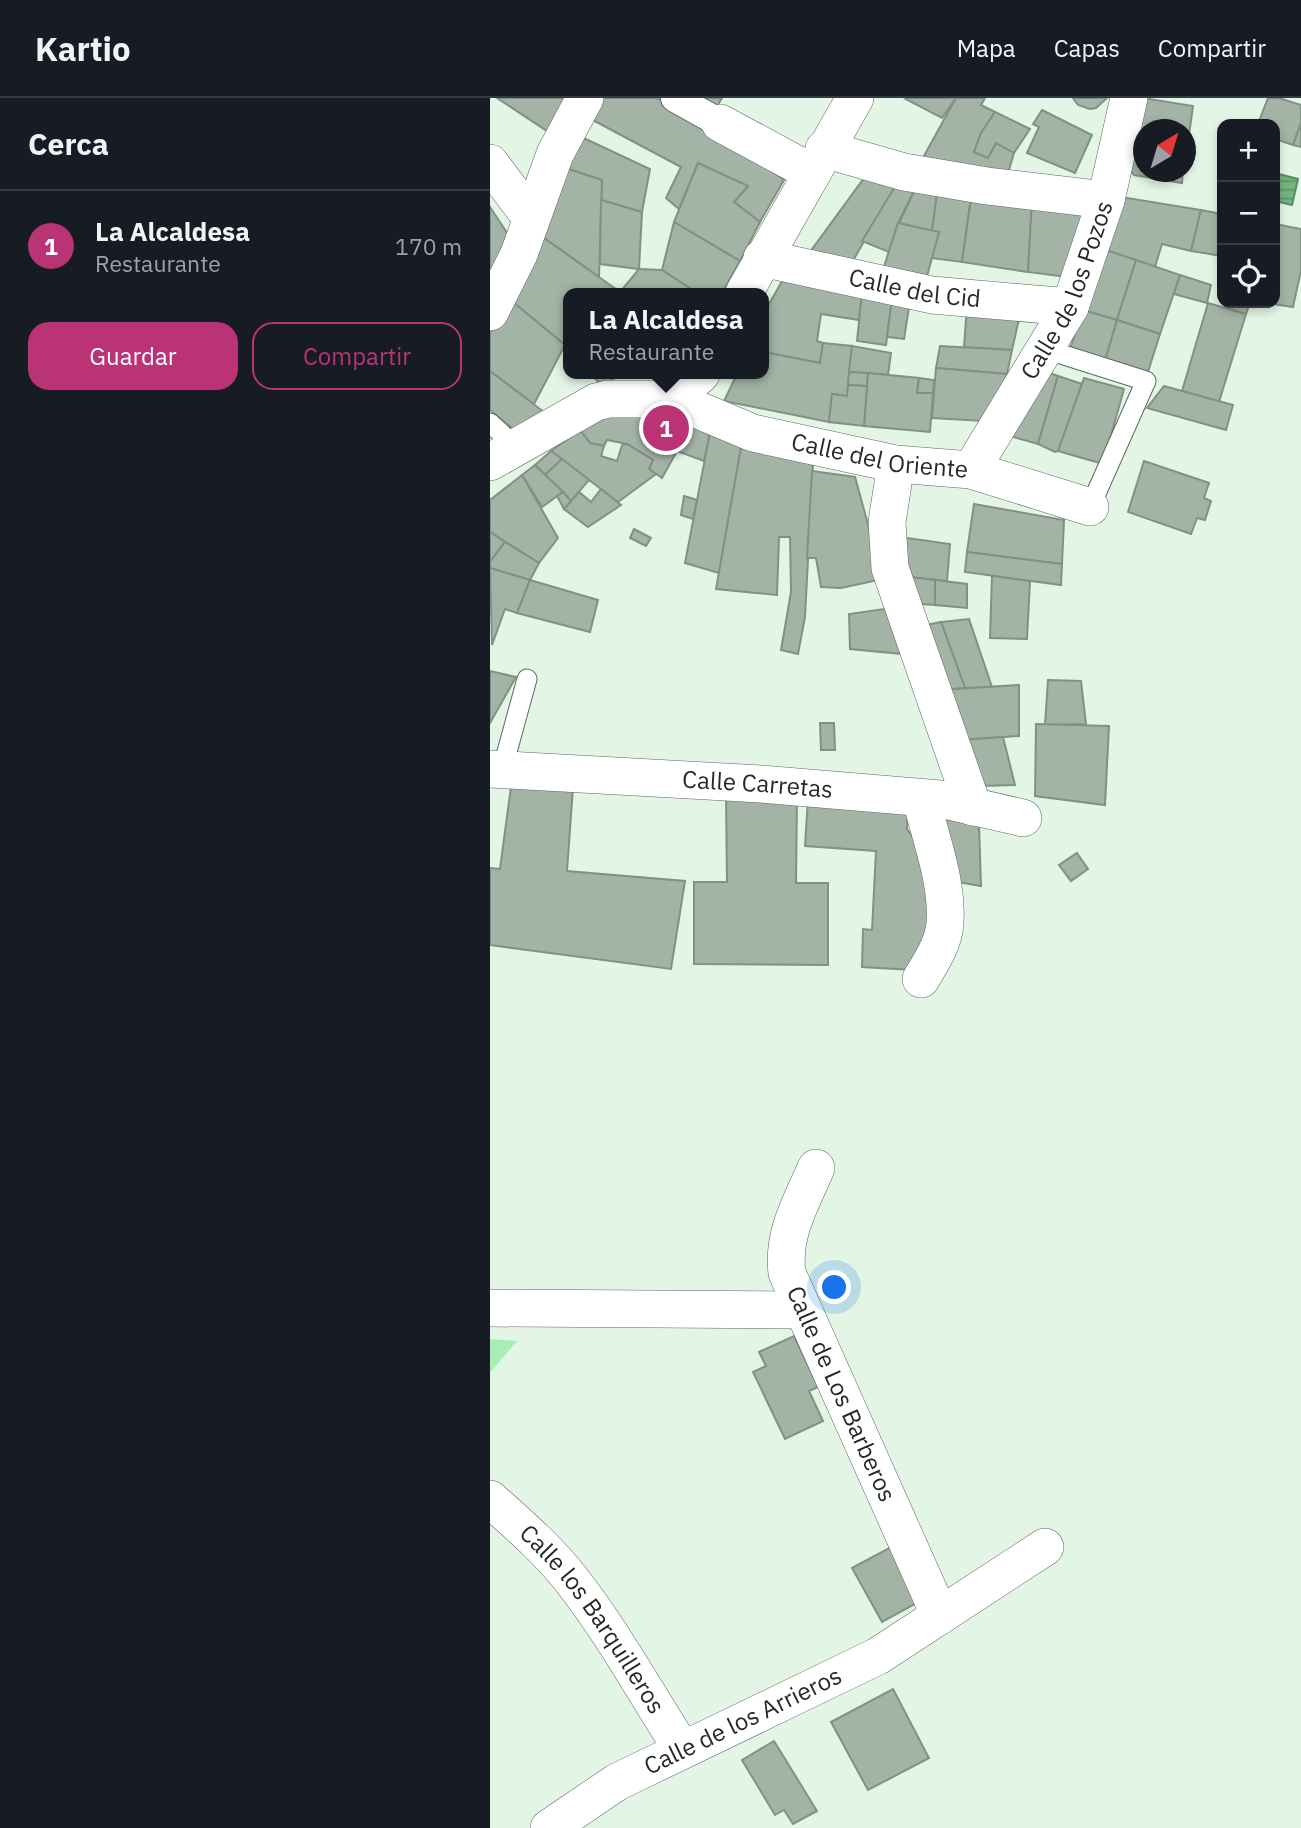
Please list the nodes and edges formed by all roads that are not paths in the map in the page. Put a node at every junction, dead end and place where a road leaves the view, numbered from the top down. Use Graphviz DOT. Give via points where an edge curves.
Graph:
graph roads {
  1 [pos="585,98"];
  2 [pos="675,98"];
  3 [pos="855,98"];
  4 [pos="1129,98"];
  5 [pos="720,123"];
  6 [pos="817,161"];
  7 [pos="490,163"];
  8 [pos="1106,200"];
  9 [pos="531,218"];
  10 [pos="762,258"];
  11 [pos="747,288"];
  12 [pos="1070,307"];
  13 [pos="490,312"];
  14 [pos="1045,349"];
  15 [pos="695,379"];
  16 [pos="671,399"];
  17 [pos="490,423"];
  18 [pos="504,455"];
  19 [pos="896,464"];
  20 [pos="971,470"];
  21 [pos="1090,507"];
  22 [pos="527,679"];
  23 [pos="496,770"];
  24 [pos="921,798"];
  25 [pos="974,807"];
  26 [pos="1023,818"];
  27 [pos="921,979"];
  28 [pos="816,1168"];
  29 [pos="490,1308"];
  30 [pos="801,1310"];
  31 [pos="490,1499"];
  32 [pos="1045,1547"];
  33 [pos="940,1616"];
  34 [pos="682,1749"];
  35 [pos="549,1828"];
  1 -- 9 [label="street" via="555,154"];
  2 -- 5 [label="street"];
  3 -- 6 [label="street"];
  4 -- 8 [label="street, Calle de los Pozos"];
  5 -- 6 [label="street"];
  6 -- 8 [label="street"];
  6 -- 10 [label="street"];
  7 -- 9 [label="street"];
  8 -- 12 [label="street, Calle de los Pozos"];
  9 -- 13 [label="street"];
  10 -- 11 [label="street"];
  10 -- 12 [label="street, Calle del Cid" via="932,295"];
  12 -- 14 [label="street, Calle de los Pozos"];
  14 -- 20 [label="street, Calle de los Pozos"];
  14 -- 21 [label="lane" via="1146,381"];
  15 -- 16 [label="street"];
  16 -- 18 [label="street" via="596,402"];
  16 -- 19 [label="street, Calle del Oriente" via="753,433"];
  17 -- 18 [label="lane"];
  19 -- 20 [label="street, Calle del Oriente"];
  19 -- 25 [label="street" via="887,522 890,568"];
  20 -- 21 [label="street, Calle del Oriente"];
  22 -- 23 [label="lane"];
  23 -- 24 [label="street, Calle Carretas"];
  24 -- 25 [label="street, Calle Carretas"];
  24 -- 27 [label="street" via="943,888 945,924 939,948"];
  25 -- 26 [label="street, Calle Carretas"];
  28 -- 30 [label="street, Calle de Los Barberos" via="784,1253 786,1273"];
  29 -- 30 [label="street"];
  30 -- 33 [label="street, Calle de Los Barberos"];
  31 -- 34 [label="street, Calle los Barquilleros" via="569,1577"];
  32 -- 33 [label="street, Calle de los Arrieros"];
  33 -- 34 [label="street, Calle de los Arrieros" via="859,1666"];
  34 -- 35 [label="street, Calle de los Arrieros" via="617,1782"];
}
